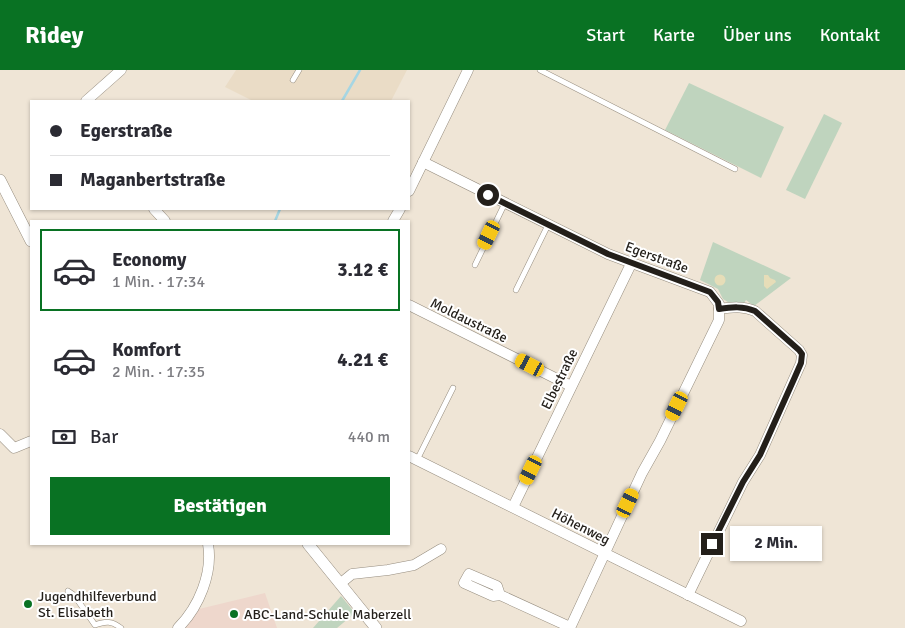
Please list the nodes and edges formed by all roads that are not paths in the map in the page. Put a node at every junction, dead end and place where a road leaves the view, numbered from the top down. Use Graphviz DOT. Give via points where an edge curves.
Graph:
graph roads {
  1 [pos="121,70"];
  2 [pos="299,70"];
  3 [pos="468,70"];
  4 [pos="540,70"];
  5 [pos="293,80"];
  6 [pos="87,100"];
  7 [pos="423,162"];
  8 [pos="735,169"];
  9 [pos="0,180"];
  10 [pos="410,188"];
  11 [pos="505,203"];
  12 [pos="156,210"];
  13 [pos="164,220"];
  14 [pos="548,225"];
  15 [pos="30,238"];
  16 [pos="474,264"];
  17 [pos="631,264"];
  18 [pos="516,290"];
  19 [pos="410,306"];
  20 [pos="719,309"];
  21 [pos="571,386"];
  22 [pos="453,388"];
  23 [pos="0,434"];
  24 [pos="30,442"];
  25 [pos="413,458"];
  26 [pos="513,507"];
  27 [pos="208,545"];
  28 [pos="309,545"];
  29 [pos="441,549"];
  30 [pos="604,553"];
  31 [pos="341,583"];
  32 [pos="68,591"];
  33 [pos="500,595"];
  34 [pos="688,595"];
  35 [pos="741,621"];
  36 [pos="121,628"];
  37 [pos="178,628"];
  38 [pos="376,628"];
  39 [pos="570,628"];
  1 -- 6 [label="street"];
  2 -- 5 [label="lane"];
  3 -- 7 [label="street"];
  4 -- 8 [label="lane"];
  7 -- 10 [label="street"];
  7 -- 11 [label="street, Egerstraße"];
  9 -- 15 [label="street"];
  11 -- 14 [label="street, Egerstraße"];
  11 -- 16 [label="lane"];
  12 -- 13 [label="street"];
  14 -- 17 [label="street, Egerstraße"];
  14 -- 18 [label="lane"];
  17 -- 20 [label="street, Egerstraße" via="710,292"];
  17 -- 21 [label="street, Elbestraße"];
  19 -- 21 [label="street, Moldaustraße"];
  20 -- 30 [label="street" via="719,320"];
  20 -- 34 [label="street" via="735,307 755,311 802,354 801,363 760,455 743,482"];
  21 -- 26 [label="street, Elbestraße"];
  22 -- 25 [label="lane"];
  23 -- 24 [label="street" via="14,448"];
  25 -- 26 [label="street, Höhenweg"];
  26 -- 30 [label="street, Höhenweg"];
  27 -- 37 [label="street" via="210,562 204,584 190,613"];
  28 -- 31 [label="street"];
  29 -- 31 [label="street" via="414,564 352,574"];
  30 -- 34 [label="street, Höhenweg"];
  30 -- 39 [label="street"];
  31 -- 38 [label="street"];
  32 -- 36 [label="lane" via="95,625 115,623"];
  33 -- 39 [label="street"];
  34 -- 35 [label="street, Höhenweg"];
}
